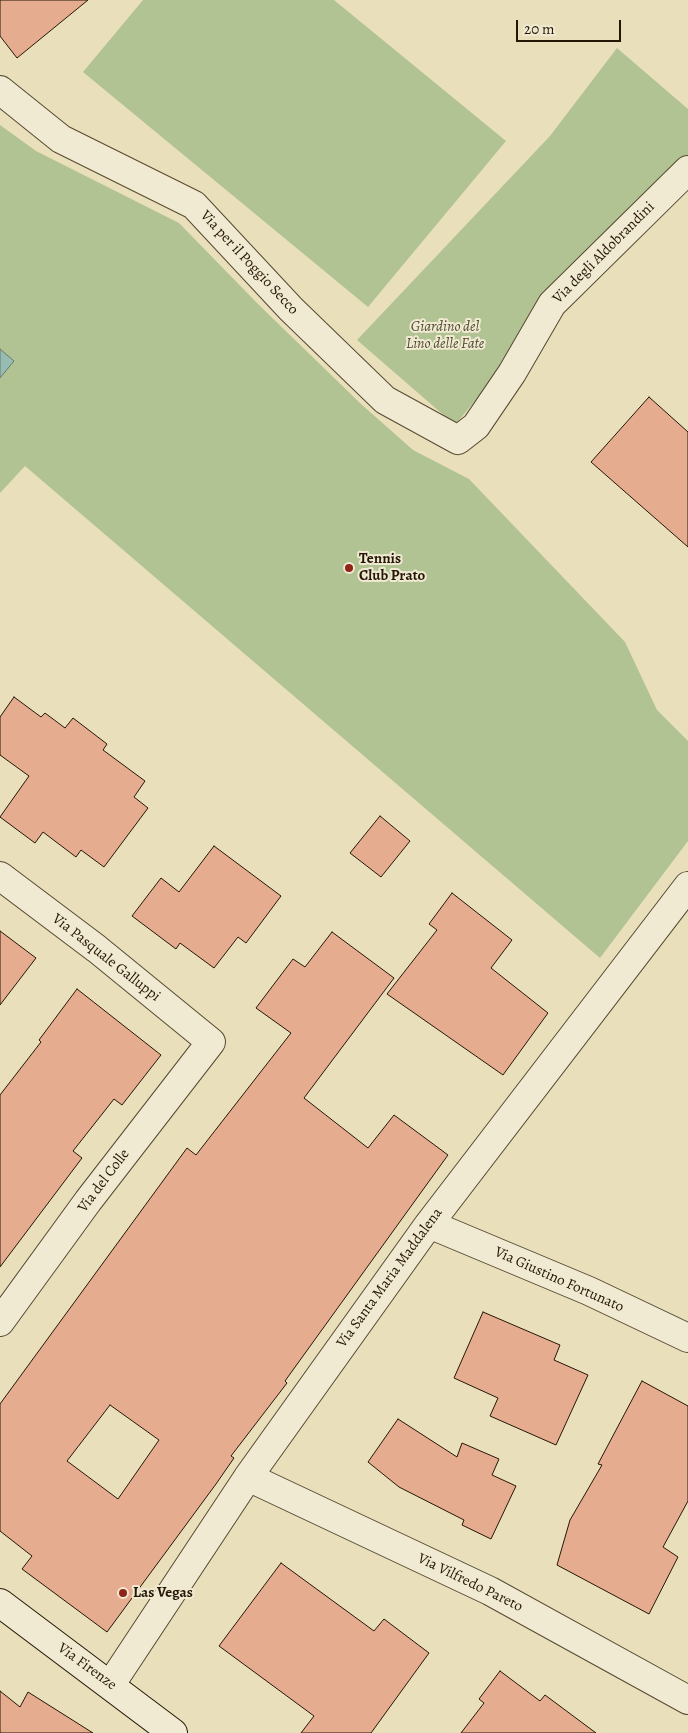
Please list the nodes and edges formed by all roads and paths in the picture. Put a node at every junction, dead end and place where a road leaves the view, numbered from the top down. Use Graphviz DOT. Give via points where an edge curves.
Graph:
graph roads {
  1 [pos="0,90"];
  2 [pos="688,170"];
  3 [pos="458,440"];
  4 [pos="0,876"];
  5 [pos="688,886"];
  6 [pos="211,1042"];
  7 [pos="428,1224"];
  8 [pos="0,1322"];
  9 [pos="688,1338"];
  10 [pos="248,1477"];
  11 [pos="0,1603"];
  12 [pos="111,1684"];
  13 [pos="688,1700"];
  14 [pos="173,1733"];
  1 -- 3 [label="street, Via per il Poggio Secco" via="61,139 194,205 291,309 385,400"];
  2 -- 3 [label="street, Via degli Aldobrandini" via="552,304 512,373 476,426"];
  4 -- 6 [label="street, Via Pasquale Galluppi" via="97,949"];
  5 -- 7 [label="street, Via Santa Maria Maddalena"];
  6 -- 8 [label="street, Via del Colle" via="88,1201"];
  7 -- 9 [label="street, Via Giustino Fortunato" via="589,1291"];
  7 -- 10 [label="street, Via Santa Maria Maddalena"];
  10 -- 12 [label="street, Via Santa Maria Maddalena"];
  10 -- 13 [label="street, Via Vilfredo Pareto" via="490,1592"];
  11 -- 12 [label="street, Via Firenze"];
  12 -- 14 [label="street, Via Firenze"];
}
